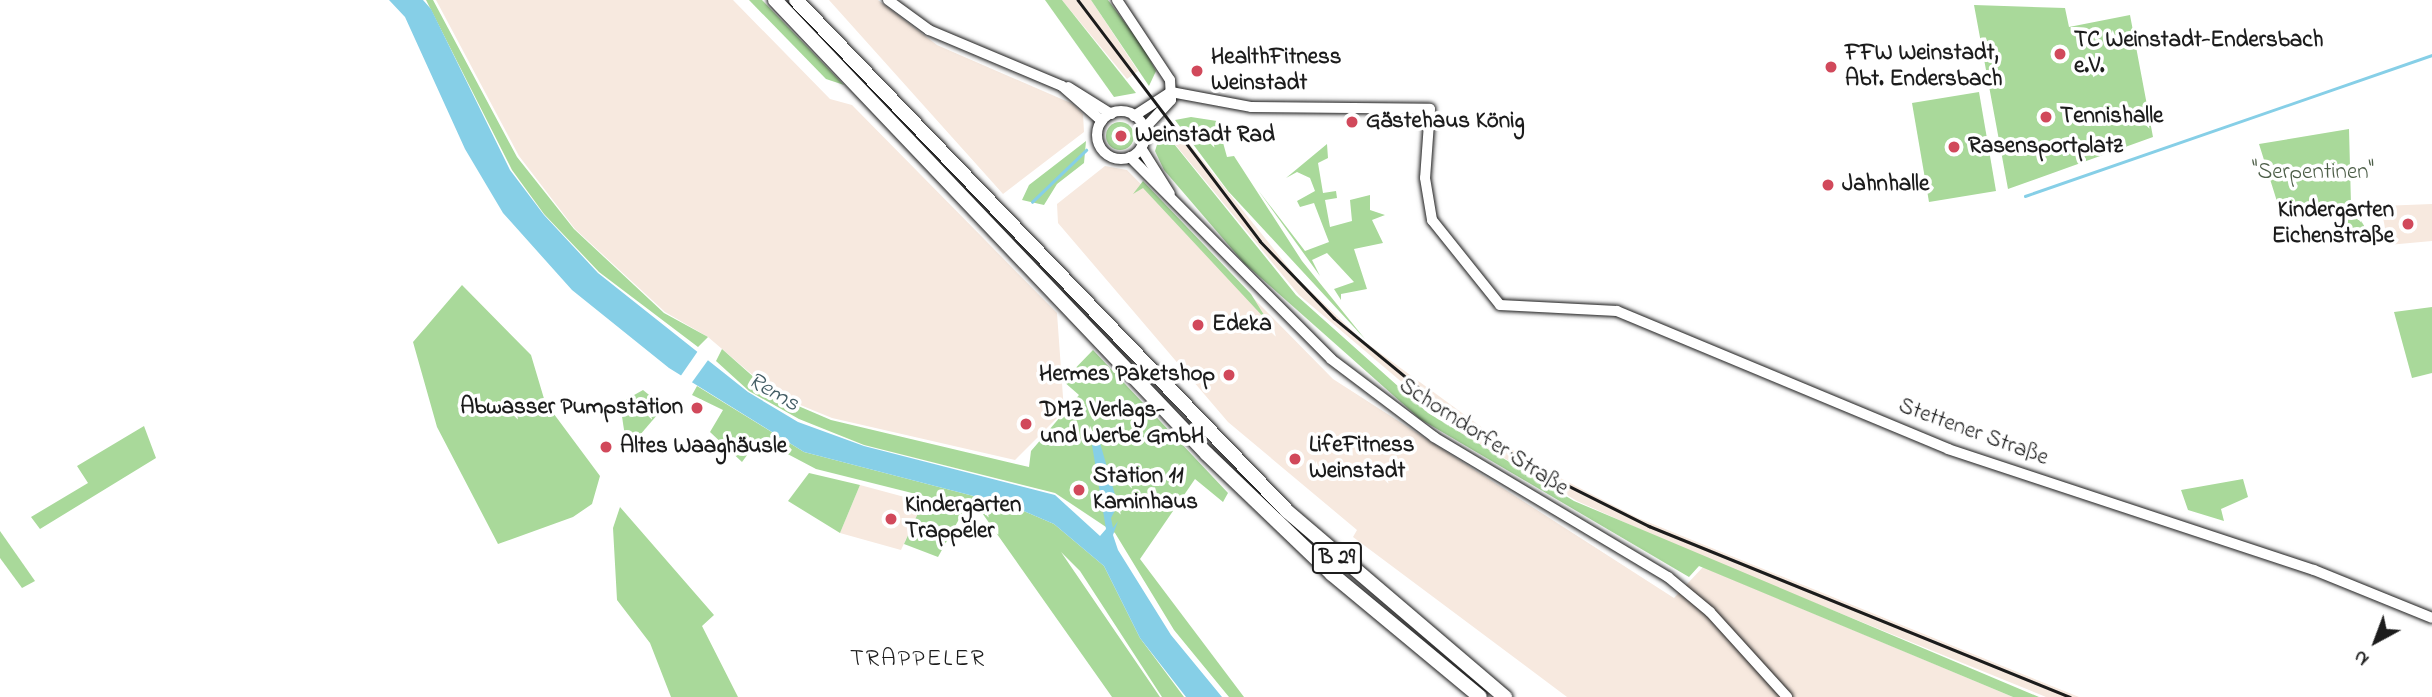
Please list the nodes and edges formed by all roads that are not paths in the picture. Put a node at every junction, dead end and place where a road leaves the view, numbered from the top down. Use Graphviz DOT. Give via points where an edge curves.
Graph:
graph roads {
  1 [pos="775,0"];
  2 [pos="796,0"];
  3 [pos="888,0"];
  4 [pos="1117,0"];
  5 [pos="1171,92"];
  6 [pos="1134,116"];
  7 [pos="1106,117"];
  8 [pos="1144,129"];
  9 [pos="1141,148"];
  10 [pos="1130,157"];
  11 [pos="1170,194"];
  12 [pos="1151,385"];
  13 [pos="2432,618"];
  14 [pos="1480,697"];
  15 [pos="1505,697"];
  16 [pos="1787,697"];
  1 -- 12 [label="highway, B 29"];
  2 -- 12 [label="highway, B 29"];
  3 -- 7 [label="street" via="929,30 1062,86"];
  4 -- 5 [label="street" via="1165,67"];
  5 -- 6 [label="street"];
  5 -- 8 [label="street"];
  5 -- 13 [label="street, Stettener Straße" via="1251,107 1430,109 1425,178 1432,220 1500,305 1617,311 1948,450 2314,570"];
  6 -- 7 [label="street"];
  6 -- 8 [label="street"];
  7 -- 10 [label="street" via="1100,148 1117,159"];
  8 -- 9 [label="street"];
  9 -- 10 [label="street"];
  9 -- 11 [label="street, Schorndorfer Straße"];
  10 -- 11 [label="street, Schorndorfer Straße"];
  11 -- 16 [label="street, Schorndorfer Straße" via="1331,359 1434,437 1668,577 1710,612"];
  12 -- 14 [label="highway, B 29" via="1170,416 1332,574"];
  12 -- 15 [label="highway, B 29" via="1181,405 1342,562"];
}
